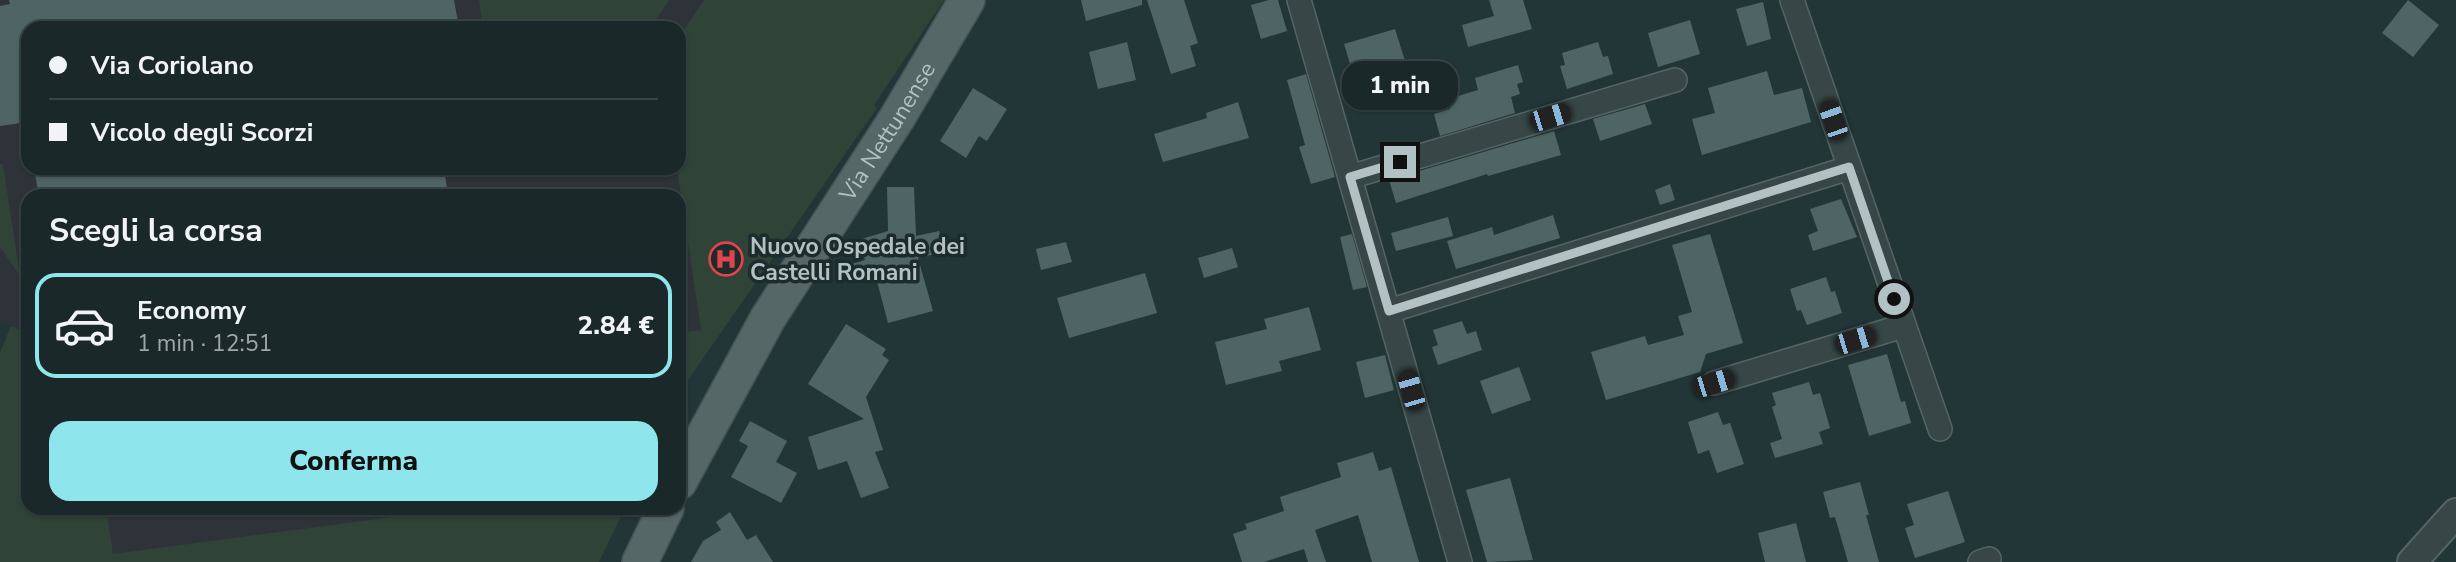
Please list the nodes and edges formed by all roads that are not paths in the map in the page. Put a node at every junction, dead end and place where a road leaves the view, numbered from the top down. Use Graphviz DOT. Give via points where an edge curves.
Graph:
graph roads {
  1 [pos="967,0"];
  2 [pos="1299,0"];
  3 [pos="1793,0"];
  4 [pos="1675,80"];
  5 [pos="1849,167"];
  6 [pos="1350,177"];
  7 [pos="1389,311"];
  8 [pos="1903,326"];
  9 [pos="1714,383"];
  10 [pos="1940,429"];
  11 [pos="686,469"];
  12 [pos="2456,513"];
  13 [pos="662,515"];
  14 [pos="639,562"];
  15 [pos="1460,562"];
  16 [pos="2412,562"];
  1 -- 11 [label="main road, Via Nettunense" via="763,326"];
  2 -- 6 [label="street"];
  3 -- 5 [label="street"];
  4 -- 6 [label="street"];
  5 -- 7 [label="street"];
  5 -- 8 [label="street"];
  6 -- 7 [label="street"];
  7 -- 15 [label="street"];
  8 -- 9 [label="street"];
  8 -- 10 [label="street"];
  12 -- 16 [label="street"];
  13 -- 14 [label="main road"];
}
